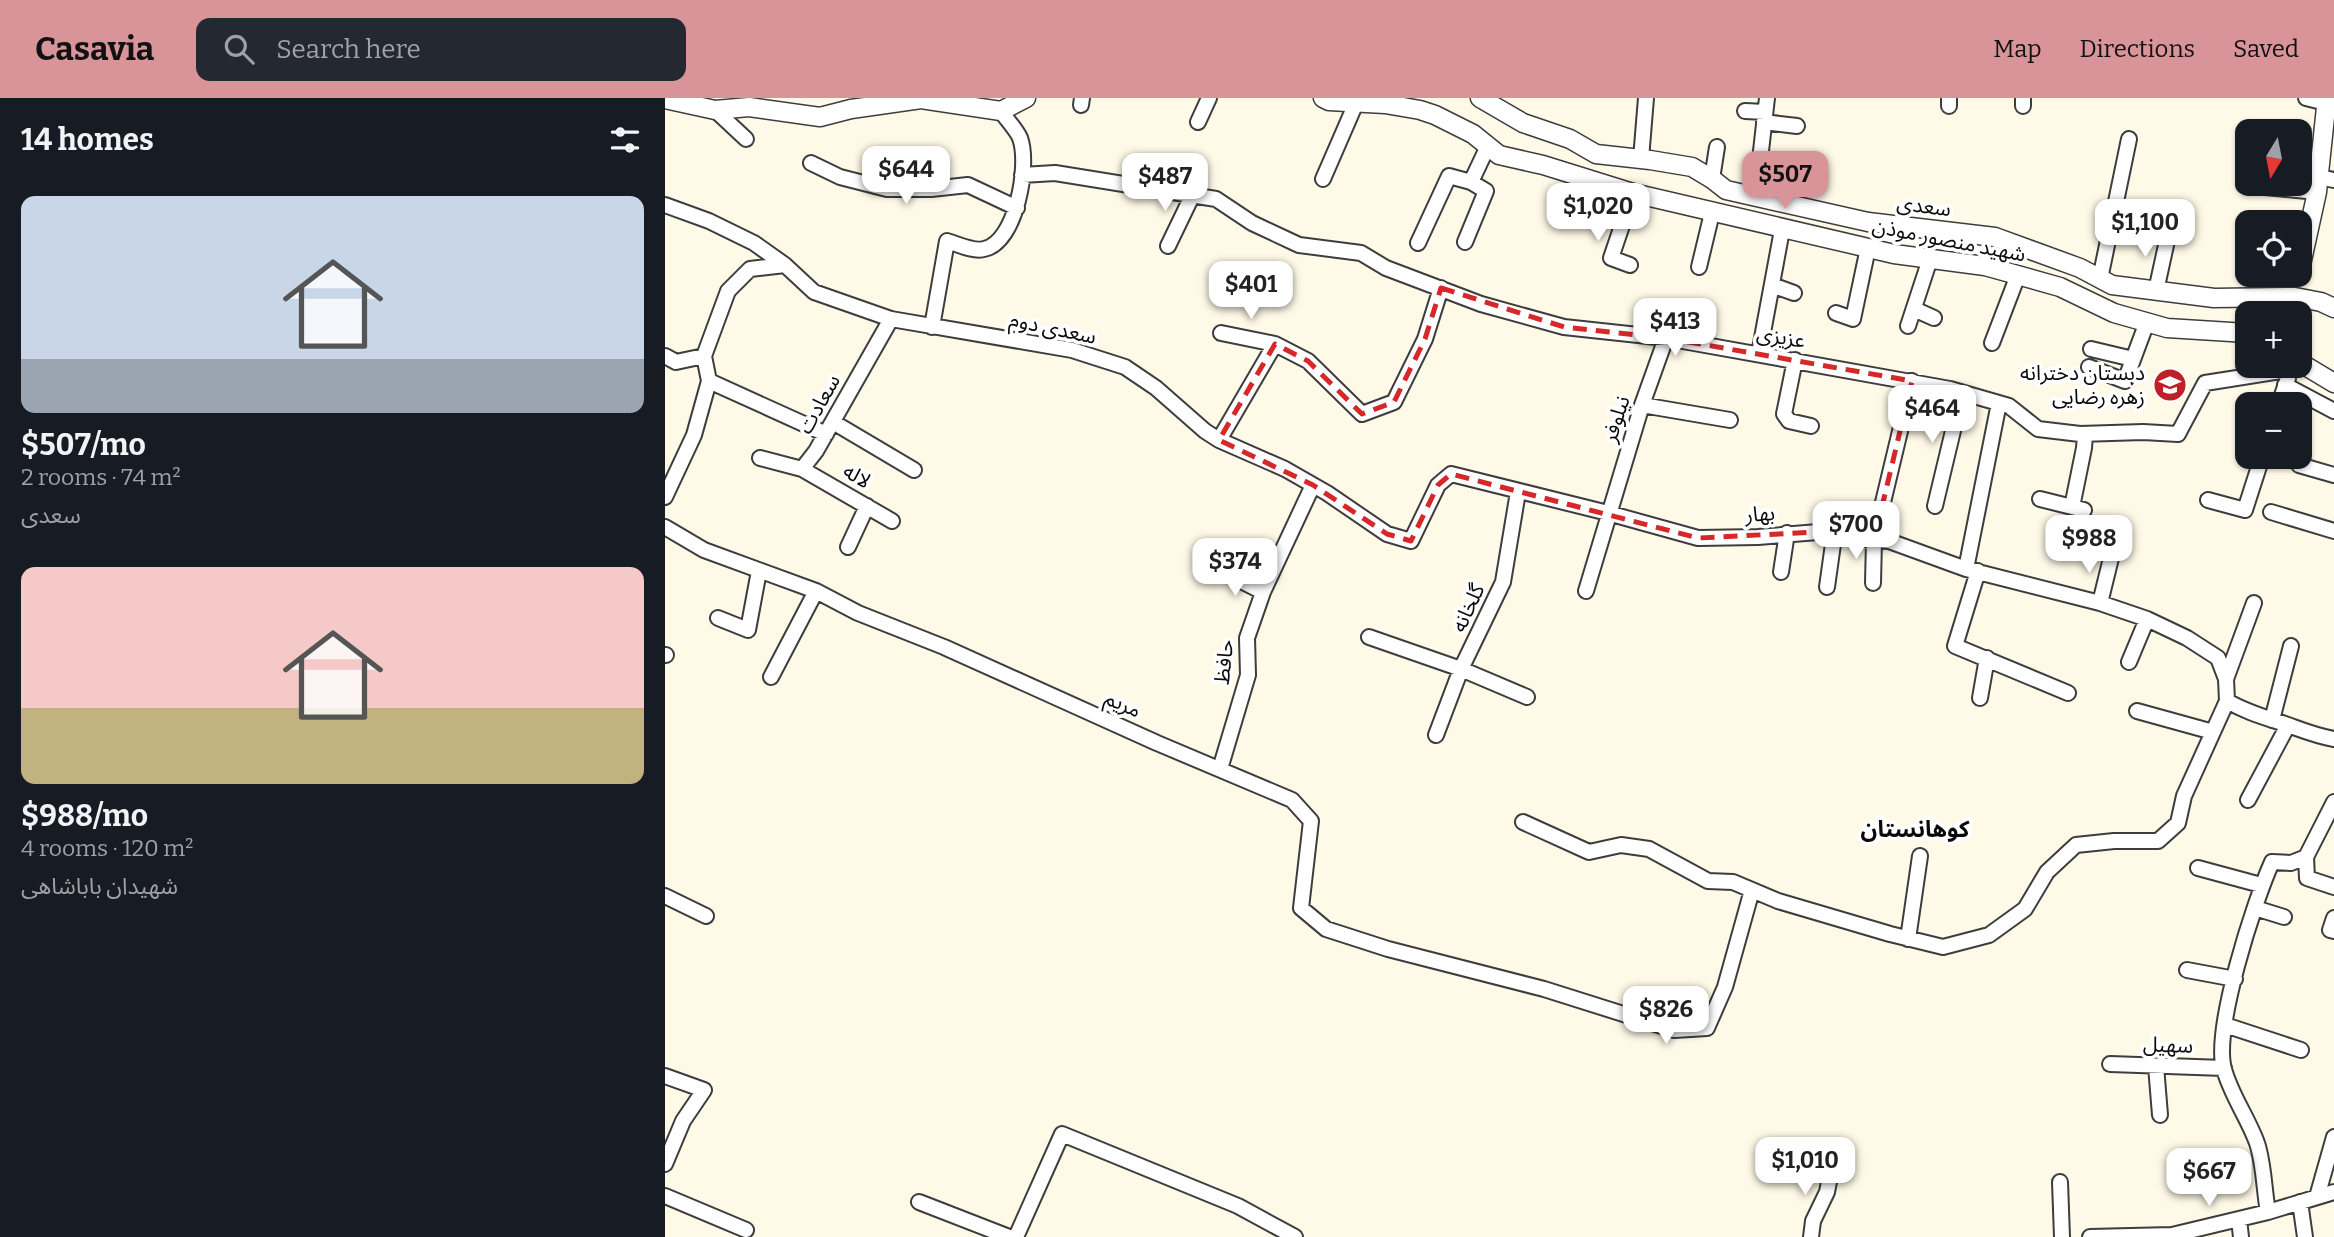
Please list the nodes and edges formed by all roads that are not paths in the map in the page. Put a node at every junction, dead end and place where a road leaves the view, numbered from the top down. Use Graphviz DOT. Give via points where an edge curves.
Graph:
graph roads {
  1 [pos="1026,98"];
  2 [pos="1209,98"];
  3 [pos="1323,98"];
  4 [pos="1646,98"];
  5 [pos="2306,98"];
  6 [pos="665,99"];
  7 [pos="2327,100"];
  8 [pos="1491,101"];
  9 [pos="1356,103"];
  10 [pos="1438,106"];
  11 [pos="715,110"];
  12 [pos="1001,111"];
  13 [pos="1745,111"];
  14 [pos="1766,111"];
  15 [pos="1198,122"];
  16 [pos="1797,125"];
  17 [pos="746,139"];
  18 [pos="2129,139"];
  19 [pos="1487,146"];
  20 [pos="1717,147"];
  21 [pos="1641,159"];
  22 [pos="811,163"];
  23 [pos="1023,175"];
  24 [pos="1323,179"];
  25 [pos="1712,179"];
  26 [pos="1471,182"];
  27 [pos="2323,183"];
  28 [pos="1633,193"];
  29 [pos="1193,194"];
  30 [pos="1756,195"];
  31 [pos="666,208"];
  32 [pos="1017,208"];
  33 [pos="1712,213"];
  34 [pos="2312,225"];
  35 [pos="1782,229"];
  36 [pos="2168,236"];
  37 [pos="1465,242"];
  38 [pos="1418,243"];
  39 [pos="1168,246"];
  40 [pos="1868,248"];
  41 [pos="1930,259"];
  42 [pos="785,265"];
  43 [pos="1630,265"];
  44 [pos="1699,267"];
  45 [pos="2018,275"];
  46 [pos="2100,279"];
  47 [pos="1772,285"];
  48 [pos="1441,288"];
  49 [pos="2155,291"];
  50 [pos="1794,293"];
  51 [pos="2247,301"];
  52 [pos="2312,303"];
  53 [pos="2334,308"];
  54 [pos="1914,309"];
  55 [pos="1836,313"];
  56 [pos="1934,318"];
  57 [pos="891,319"];
  58 [pos="2147,322"];
  59 [pos="1908,326"];
  60 [pos="932,327"];
  61 [pos="2235,332"];
  62 [pos="1221,333"];
  63 [pos="1666,338"];
  64 [pos="1992,343"];
  65 [pos="1275,344"];
  66 [pos="2091,349"];
  67 [pos="1759,354"];
  68 [pos="665,356"];
  69 [pos="704,356"];
  70 [pos="2133,359"];
  71 [pos="1795,360"];
  72 [pos="2089,367"];
  73 [pos="2312,372"];
  74 [pos="2235,378"];
  75 [pos="2290,378"];
  76 [pos="709,381"];
  77 [pos="1912,382"];
  78 [pos="2334,383"];
  79 [pos="2285,385"];
  80 [pos="2283,392"];
  81 [pos="1962,393"];
  82 [pos="1999,403"];
  83 [pos="1642,405"];
  84 [pos="2334,411"];
  85 [pos="1730,420"];
  86 [pos="1811,426"];
  87 [pos="829,428"];
  88 [pos="2085,433"];
  89 [pos="1219,439"];
  90 [pos="760,458"];
  91 [pos="802,469"];
  92 [pos="2258,469"];
  93 [pos="2312,469"];
  94 [pos="914,470"];
  95 [pos="2334,475"];
  96 [pos="1313,485"];
  97 [pos="1518,492"];
  98 [pos="665,497"];
  99 [pos="2040,499"];
  100 [pos="2207,500"];
  101 [pos="867,506"];
  102 [pos="1935,506"];
  103 [pos="2271,512"];
  104 [pos="1608,513"];
  105 [pos="892,520"];
  106 [pos="665,527"];
  107 [pos="2334,531"];
  108 [pos="1787,533"];
  109 [pos="1833,537"];
  110 [pos="1874,540"];
  111 [pos="1411,541"];
  112 [pos="848,547"];
  113 [pos="2112,554"];
  114 [pos="1972,570"];
  115 [pos="759,571"];
  116 [pos="1223,572"];
  117 [pos="1781,572"];
  118 [pos="1873,583"];
  119 [pos="1826,587"];
  120 [pos="816,591"];
  121 [pos="1586,591"];
  122 [pos="1263,592"];
  123 [pos="2100,603"];
  124 [pos="2254,603"];
  125 [pos="718,618"];
  126 [pos="2147,619"];
  127 [pos="1369,637"];
  128 [pos="2291,646"];
  129 [pos="1987,658"];
  130 [pos="2129,662"];
  131 [pos="1461,669"];
  132 [pos="771,677"];
  133 [pos="2227,678"];
  134 [pos="2068,693"];
  135 [pos="1527,697"];
  136 [pos="1980,698"];
  137 [pos="2227,701"];
  138 [pos="2137,711"];
  139 [pos="2272,720"];
  140 [pos="2288,725"];
  141 [pos="2213,732"];
  142 [pos="1436,735"];
  143 [pos="2334,739"];
  144 [pos="1220,769"];
  145 [pos="2248,800"];
  146 [pos="2334,802"];
  147 [pos="1523,822"];
  148 [pos="1920,856"];
  149 [pos="2306,858"];
  150 [pos="2198,868"];
  151 [pos="2261,885"];
  152 [pos="2334,887"];
  153 [pos="1752,890"];
  154 [pos="665,896"];
  155 [pos="2255,908"];
  156 [pos="706,916"];
  157 [pos="2284,916"];
  158 [pos="2334,918"];
  159 [pos="2334,931"];
  160 [pos="1908,939"];
  161 [pos="2187,970"];
  162 [pos="2235,979"];
  163 [pos="2225,1025"];
  164 [pos="2301,1050"];
  165 [pos="2110,1064"];
  166 [pos="2156,1066"];
  167 [pos="2224,1068"];
  168 [pos="665,1076"];
  169 [pos="2160,1115"];
  170 [pos="2334,1137"];
  171 [pos="1833,1161"];
  172 [pos="665,1164"];
  173 [pos="2060,1182"];
  174 [pos="2334,1192"];
  175 [pos="665,1196"];
  176 [pos="2317,1197"];
  177 [pos="919,1202"];
  178 [pos="2300,1202"];
  179 [pos="2268,1212"];
  180 [pos="2239,1219"];
  181 [pos="746,1230"];
  182 [pos="2096,1236"];
  183 [pos="2172,1236"];
  184 [pos="1009,1237"];
  185 [pos="1016,1237"];
  186 [pos="1295,1237"];
  187 [pos="1811,1237"];
  188 [pos="2062,1237"];
  189 [pos="2241,1237"];
  190 [pos="2305,1237"];
  1 -- 12 [label="street"];
  2 -- 15 [label="street"];
  3 -- 9 [label="street, شهید منصور موذن"];
  4 -- 21 [label="street"];
  5 -- 7 [label="street"];
  6 -- 11 [label="street"];
  7 -- 27 [label="street"];
  8 -- 21 [label="street, سعدی" via="1523,123 1570,139 1596,154"];
  9 -- 10 [label="street, شهید منصور موذن"];
  9 -- 24 [label="street"];
  10 -- 19 [label="street, شهید منصور موذن"];
  11 -- 12 [label="street" via="749,107 820,117 921,99"];
  11 -- 17 [label="street"];
  12 -- 23 [label="street" via="1020,139"];
  13 -- 14 [label="street"];
  14 -- 16 [label="street"];
  14 -- 30 [label="street"];
  18 -- 46 [label="street"];
  19 -- 26 [label="street"];
  19 -- 28 [label="street, شهید منصور موذن" via="1499,155"];
  20 -- 25 [label="street"];
  21 -- 25 [label="street, سعدی" via="1692,167"];
  22 -- 32 [label="street" via="841,177 887,189 968,185"];
  23 -- 29 [label="street, عزیزی" via="1055,173"];
  23 -- 32 [label="street"];
  25 -- 30 [label="street, سعدی" via="1725,190"];
  26 -- 37 [label="street" via="1486,191"];
  26 -- 38 [label="street" via="1449,176"];
  27 -- 34 [label="street"];
  28 -- 33 [label="street, شهید منصور موذن"];
  28 -- 43 [label="street" via="1611,258"];
  29 -- 39 [label="street"];
  29 -- 48 [label="street, عزیزی" via="1216,198 1252,223 1299,245 1361,253 1386,268"];
  30 -- 46 [label="street, سعدی" via="1868,222 1995,237"];
  31 -- 42 [label="street, سعدی دوم" via="709,221 754,243"];
  32 -- 60 [label="street" via="1000,242 982,250 947,241"];
  33 -- 35 [label="street, شهید منصور موذن"];
  33 -- 44 [label="street"];
  35 -- 40 [label="street, شهید منصور موذن"];
  35 -- 47 [label="street"];
  36 -- 49 [label="street"];
  40 -- 41 [label="street, شهید منصور موذن"];
  40 -- 55 [label="street" via="1853,318"];
  41 -- 45 [label="street, شهید منصور موذن"];
  41 -- 54 [label="street"];
  42 -- 57 [label="street, سعدی دوم" via="814,292"];
  42 -- 69 [label="street" via="750,269 728,291"];
  45 -- 58 [label="street, شهید منصور موذن"];
  45 -- 64 [label="street"];
  46 -- 49 [label="street, سعدی"];
  47 -- 50 [label="street"];
  47 -- 67 [label="street"];
  48 -- 63 [label="street, عزیزی" via="1564,327"];
  48 -- 65 [label="street" via="1425,338 1394,402 1362,414 1308,361"];
  49 -- 51 [label="street, سعدی"];
  52 -- 53 [label="street, سعدی"];
  54 -- 56 [label="street"];
  54 -- 59 [label="street"];
  57 -- 60 [label="street, سعدی دوم"];
  57 -- 87 [label="street, سعادت"];
  58 -- 61 [label="street, شهید منصور موذن" via="2167,328"];
  58 -- 70 [label="street"];
  60 -- 89 [label="street, سعدی دوم" via="1072,350 1125,367"];
  62 -- 65 [label="street"];
  63 -- 67 [label="street, عزیزی"];
  63 -- 83 [label="street, نیلوفر"];
  65 -- 89 [label="street"];
  66 -- 70 [label="street"];
  67 -- 71 [label="street, عزیزی"];
  68 -- 69 [label="street" via="676,362"];
  69 -- 76 [label="street"];
  70 -- 72 [label="street" via="2125,381"];
  71 -- 77 [label="street, عزیزی"];
  71 -- 86 [label="street" via="1784,414 1789,421"];
  73 -- 78 [label="street"];
  74 -- 88 [label="street, عزیزی" via="2205,383 2178,434"];
  75 -- 79 [label="street"];
  76 -- 87 [label="street"];
  76 -- 98 [label="street" via="694,435"];
  77 -- 81 [label="street, عزیزی"];
  77 -- 110 [label="street"];
  79 -- 80 [label="street"];
  79 -- 84 [label="street"];
  81 -- 82 [label="street, عزیزی"];
  81 -- 102 [label="street"];
  82 -- 88 [label="street, عزیزی" via="2038,429"];
  82 -- 114 [label="street"];
  83 -- 85 [label="street"];
  83 -- 104 [label="street, نیلوفر"];
  87 -- 91 [label="street, سعادت"];
  87 -- 94 [label="street"];
  88 -- 99 [label="street" via="2078,509"];
  89 -- 96 [label="street, سعدی دوم"];
  90 -- 91 [label="street"];
  91 -- 101 [label="street, لاله"];
  92 -- 100 [label="street" via="2245,510"];
  93 -- 95 [label="street"];
  96 -- 111 [label="street, سعدی دوم" via="1387,534"];
  96 -- 122 [label="street, حافظ"];
  97 -- 104 [label="street, بهار"];
  97 -- 111 [label="street, بهار" via="1451,474 1438,485"];
  97 -- 131 [label="street, گلخانه" via="1503,582"];
  101 -- 105 [label="street, لاله"];
  101 -- 112 [label="street"];
  103 -- 107 [label="street"];
  104 -- 108 [label="street, بهار" via="1698,538"];
  104 -- 121 [label="street, نیلوفر"];
  106 -- 115 [label="street, مریم" via="704,550"];
  108 -- 109 [label="street, بهار" via="1818,532"];
  108 -- 117 [label="street"];
  109 -- 110 [label="street, بهار"];
  109 -- 119 [label="street"];
  110 -- 114 [label="street, بهار"];
  110 -- 118 [label="street"];
  113 -- 123 [label="street"];
  114 -- 123 [label="street, بهار"];
  114 -- 129 [label="street" via="1955,646"];
  115 -- 120 [label="street, مریم"];
  115 -- 125 [label="street" via="748,630"];
  116 -- 122 [label="street"];
  120 -- 132 [label="street"];
  120 -- 144 [label="street, مریم"];
  122 -- 144 [label="street, حافظ" via="1247,638 1248,675"];
  123 -- 126 [label="street, بهار"];
  124 -- 133 [label="street"];
  126 -- 130 [label="street"];
  126 -- 133 [label="street, بهار" via="2218,658"];
  127 -- 131 [label="street"];
  128 -- 139 [label="street"];
  129 -- 134 [label="street"];
  129 -- 136 [label="street"];
  131 -- 135 [label="street"];
  131 -- 142 [label="street, گلخانه"];
  133 -- 137 [label="street"];
  137 -- 139 [label="street"];
  137 -- 141 [label="street"];
  138 -- 141 [label="street"];
  139 -- 140 [label="street"];
  140 -- 143 [label="street"];
  140 -- 145 [label="street"];
  141 -- 160 [label="street" via="2184,796 2178,823 2158,841 2076,845 2047,873 2025,909 1989,935 1943,947"];
  144 -- 153 [label="street, مریم" via="1292,800 1311,821 1301,908 1327,929 1594,1003 1674,1030 1707,1028 1725,987"];
  146 -- 149 [label="street"];
  147 -- 153 [label="street" via="1589,852 1621,845 1649,849 1709,881 1733,882"];
  148 -- 160 [label="street"];
  149 -- 151 [label="street" via="2272,862"];
  149 -- 152 [label="street" via="2307,878"];
  150 -- 151 [label="street"];
  151 -- 155 [label="street"];
  153 -- 160 [label="street"];
  154 -- 156 [label="street"];
  155 -- 157 [label="street"];
  155 -- 162 [label="street"];
  158 -- 159 [label="street" via="2330,930"];
  161 -- 162 [label="street"];
  162 -- 163 [label="street"];
  163 -- 164 [label="street"];
  163 -- 167 [label="street"];
  165 -- 166 [label="street, سهیل"];
  166 -- 167 [label="street, سهیل"];
  166 -- 169 [label="street"];
  167 -- 179 [label="street" via="2258,1145"];
  168 -- 172 [label="street" via="704,1090 683,1121"];
  170 -- 176 [label="street"];
  171 -- 187 [label="street"];
  173 -- 188 [label="street"];
  174 -- 176 [label="street"];
  175 -- 181 [label="street"];
  176 -- 178 [label="street"];
  177 -- 184 [label="street"];
  178 -- 179 [label="street"];
  178 -- 190 [label="street"];
  179 -- 180 [label="street"];
  180 -- 183 [label="street"];
  180 -- 189 [label="street"];
  182 -- 183 [label="street"];
  185 -- 186 [label="street" via="1062,1134 1238,1206"];
}
